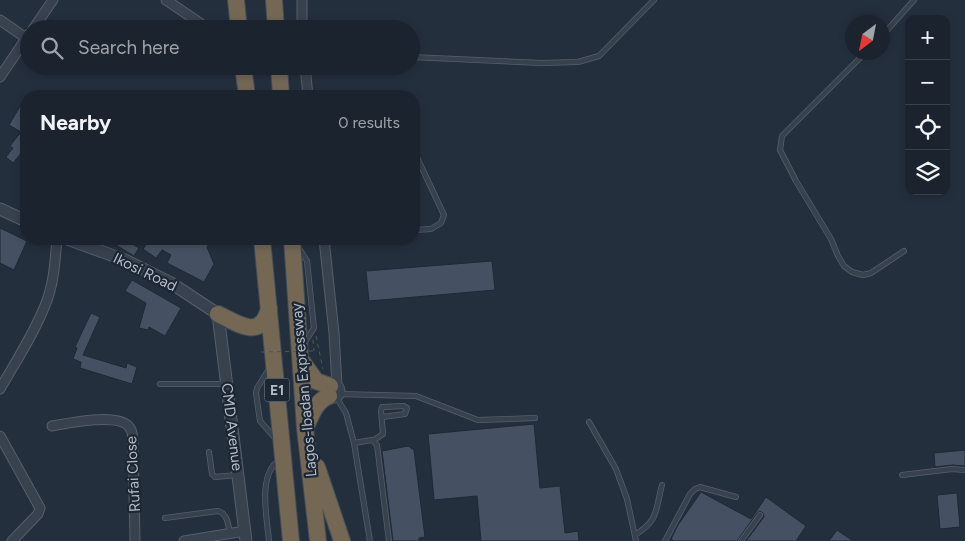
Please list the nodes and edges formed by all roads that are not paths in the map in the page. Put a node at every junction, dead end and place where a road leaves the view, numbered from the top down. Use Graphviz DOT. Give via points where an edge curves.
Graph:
graph roads {
  1 [pos="53,0"];
  2 [pos="166,0"];
  3 [pos="236,0"];
  4 [pos="274,0"];
  5 [pos="302,0"];
  6 [pos="654,0"];
  7 [pos="914,0"];
  8 [pos="0,20"];
  9 [pos="39,20"];
  10 [pos="196,20"];
  11 [pos="238,20"];
  12 [pos="275,20"];
  13 [pos="302,20"];
  14 [pos="890,27"];
  15 [pos="20,31"];
  16 [pos="20,48"];
  17 [pos="420,57"];
  18 [pos="858,60"];
  19 [pos="244,75"];
  20 [pos="280,75"];
  21 [pos="306,75"];
  22 [pos="0,77"];
  23 [pos="246,90"];
  24 [pos="281,90"];
  25 [pos="307,90"];
  26 [pos="420,164"];
  27 [pos="0,209"];
  28 [pos="20,218"];
  29 [pos="420,230"];
  30 [pos="57,245"];
  31 [pos="84,245"];
  32 [pos="263,245"];
  33 [pos="293,245"];
  34 [pos="297,245"];
  35 [pos="325,245"];
  36 [pos="904,251"];
  37 [pos="270,306"];
  38 [pos="218,314"];
  39 [pos="305,353"];
  40 [pos="160,384"];
  41 [pos="227,384"];
  42 [pos="0,389"];
  43 [pos="335,389"];
  44 [pos="382,416"];
  45 [pos="535,418"];
  46 [pos="589,422"];
  47 [pos="52,426"];
  48 [pos="305,428"];
  49 [pos="0,436"];
  50 [pos="374,440"];
  51 [pos="354,443"];
  52 [pos="283,451"];
  53 [pos="209,452"];
  54 [pos="965,470"];
  55 [pos="238,475"];
  56 [pos="902,475"];
  57 [pos="662,485"];
  58 [pos="736,497"];
  59 [pos="760,515"];
  60 [pos="165,518"];
  61 [pos="230,533"];
  62 [pos="245,536"];
  63 [pos="636,538"];
  64 [pos="16,540"];
  65 [pos="136,541"];
  66 [pos="184,541"];
  67 [pos="269,541"];
  68 [pos="291,541"];
  69 [pos="318,541"];
  70 [pos="342,541"];
  71 [pos="370,541"];
  72 [pos="389,541"];
  73 [pos="665,541"];
  74 [pos="741,541"];
  1 -- 9 [label="street"];
  2 -- 10 [label="street"];
  3 -- 11 [label="highway"];
  4 -- 12 [label="highway"];
  5 -- 13 [label="street"];
  6 -- 17 [label="lane" via="599,56 578,62"];
  7 -- 14 [label="lane"];
  8 -- 15 [label="street"];
  16 -- 22 [label="street"];
  18 -- 36 [label="lane" via="782,136 780,150 844,266 863,275 871,273"];
  19 -- 23 [label="highway"];
  20 -- 24 [label="highway"];
  21 -- 25 [label="street"];
  26 -- 29 [label="lane" via="444,215 442,223 432,229"];
  27 -- 28 [label="street"];
  30 -- 42 [label="street" via="55,269 46,302 30,338"];
  31 -- 38 [label="street, Ikosi Road" via="125,260 171,283"];
  32 -- 37 [label="highway, Lagos-Ibadan Expressway / E1"];
  33 -- 39 [label="highway, Lagos-Ibadan Expressway / E1"];
  34 -- 39 [label="lane" via="307,261 314,328"];
  35 -- 43 [label="street" via="334,333"];
  37 -- 38 [label="highway" via="267,318 257,328 241,325"];
  37 -- 52 [label="highway, Lagos-Ibadan Expressway / E1" via="266,355"];
  38 -- 41 [label="street, CMD Avenue"];
  39 -- 43 [label="highway" via="316,381"];
  39 -- 48 [label="highway, Lagos-Ibadan Expressway / E1"];
  40 -- 41 [label="lane"];
  41 -- 55 [label="street, CMD Avenue"];
  43 -- 45 [label="lane" via="416,396 478,420"];
  43 -- 48 [label="highway" via="315,408"];
  43 -- 51 [label="lane"];
  44 -- 44 [label="lane" via="382,407 407,408 405,414"];
  44 -- 50 [label="lane" via="383,434"];
  46 -- 63 [label="lane" via="616,469"];
  47 -- 65 [label="street, Rufai Close" via="105,419 124,422 130,427"];
  48 -- 69 [label="highway, Lagos-Ibadan Expressway / E1"];
  48 -- 70 [label="highway"];
  49 -- 64 [label="street" via="40,508"];
  50 -- 51 [label="lane"];
  50 -- 72 [label="lane"];
  51 -- 71 [label="lane"];
  52 -- 67 [label="lane" via="271,467 266,486"];
  52 -- 68 [label="highway, Lagos-Ibadan Expressway / E1"];
  53 -- 55 [label="lane" via="212,474"];
  54 -- 56 [label="lane"];
  55 -- 62 [label="street, CMD Avenue"];
  57 -- 63 [label="lane" via="655,518"];
  58 -- 73 [label="lane" via="700,487 695,489"];
  59 -- 74 [label="lane"];
  60 -- 61 [label="lane" via="218,511 226,517"];
  61 -- 62 [label="street"];
  61 -- 66 [label="street"];
}
